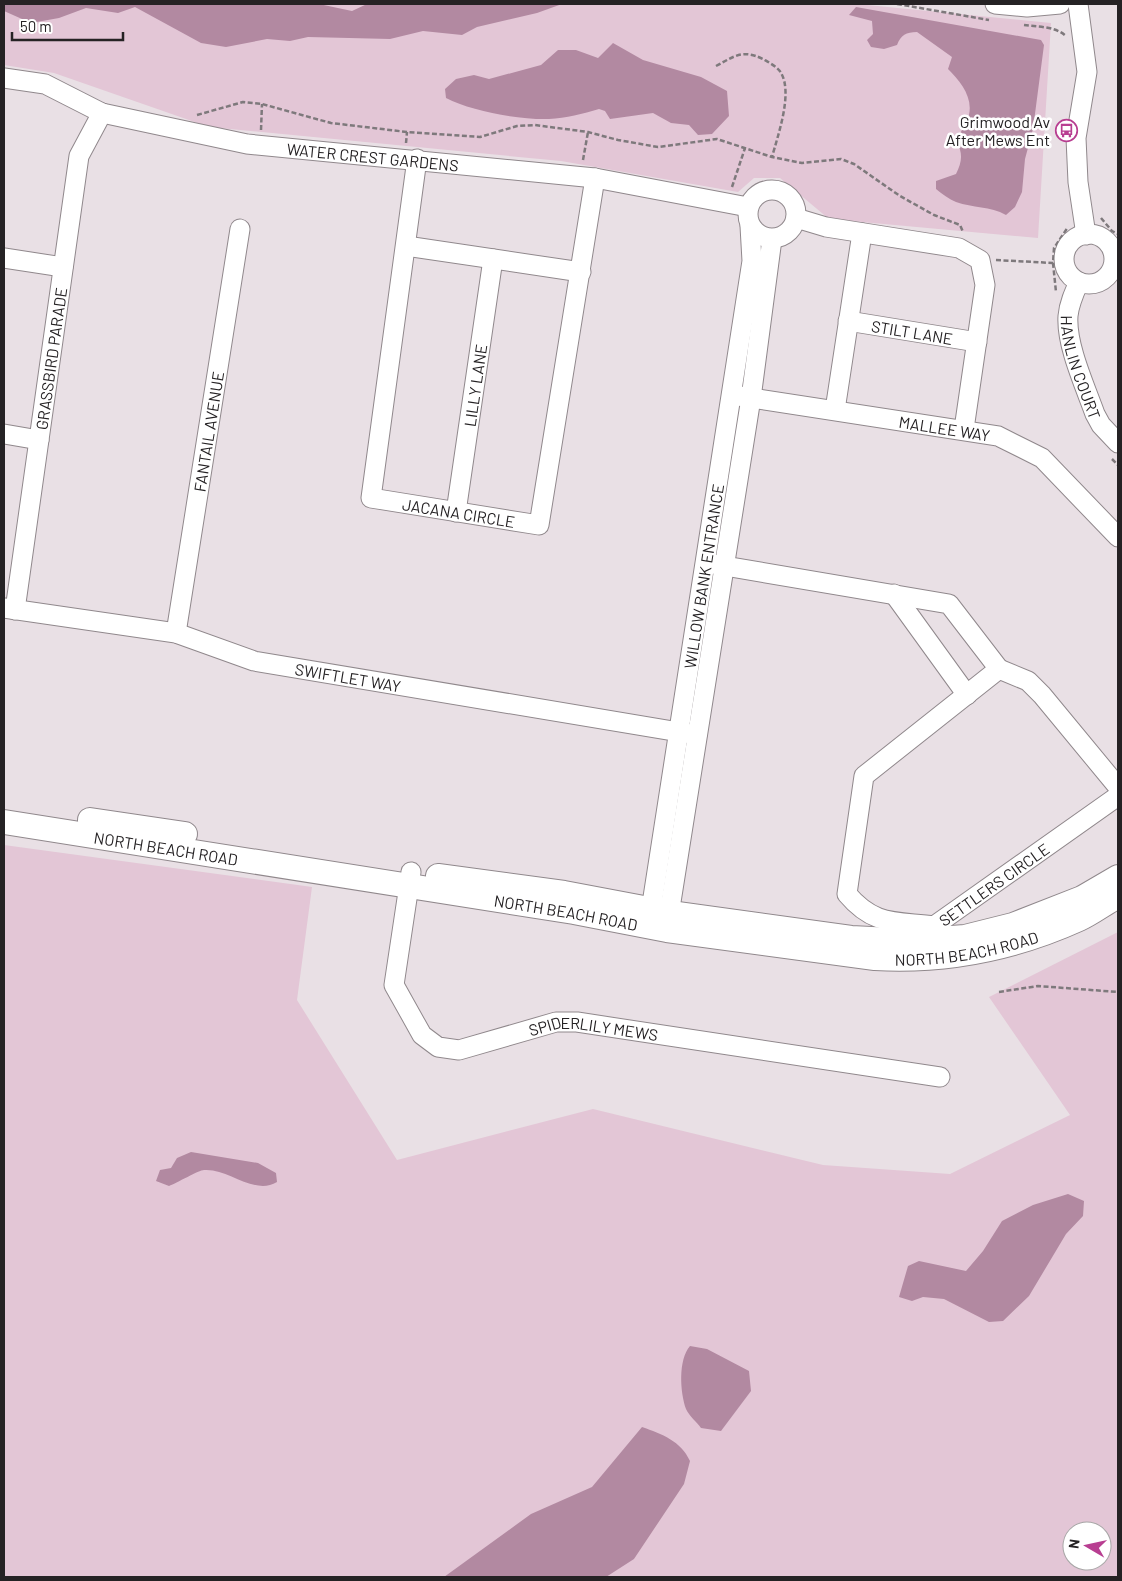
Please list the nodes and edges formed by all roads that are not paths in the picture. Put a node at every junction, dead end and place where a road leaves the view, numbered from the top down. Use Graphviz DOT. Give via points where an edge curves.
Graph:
graph roads {
  1 [pos="1060,4"];
  2 [pos="1078,4"];
  3 [pos="995,12"];
  4 [pos="4,78"];
  5 [pos="102,113"];
  6 [pos="417,160"];
  7 [pos="588,177"];
  8 [pos="748,206"];
  9 [pos="796,218"];
  10 [pos="750,226"];
  11 [pos="240,229"];
  12 [pos="862,233"];
  13 [pos="1086,235"];
  14 [pos="772,238"];
  15 [pos="1112,242"];
  16 [pos="406,246"];
  17 [pos="4,258"];
  18 [pos="493,259"];
  19 [pos="62,266"];
  20 [pos="1114,271"];
  21 [pos="582,272"];
  22 [pos="1079,282"];
  23 [pos="848,321"];
  24 [pos="977,342"];
  25 [pos="732,395"];
  26 [pos="751,398"];
  27 [pos="835,410"];
  28 [pos="964,429"];
  29 [pos="4,434"];
  30 [pos="39,440"];
  31 [pos="1118,443"];
  32 [pos="456,512"];
  33 [pos="1118,537"];
  34 [pos="715,565"];
  35 [pos="894,594"];
  36 [pos="10,609"];
  37 [pos="176,633"];
  38 [pos="999,669"];
  39 [pos="967,695"];
  40 [pos="679,732"];
  41 [pos="697,735"];
  42 [pos="1118,787"];
  43 [pos="1118,796"];
  44 [pos="4,808"];
  45 [pos="4,822"];
  46 [pos="1118,877"];
  47 [pos="410,880"];
  48 [pos="1118,896"];
  49 [pos="659,920"];
  50 [pos="940,1077"];
  1 -- 3 [label="street"];
  2 -- 13 [label="street" via="1087,72 1076,138 1078,182"];
  4 -- 5 [label="street, WATER CREST GARDENS" via="45,84"];
  5 -- 6 [label="street, WATER CREST GARDENS" via="261,146"];
  5 -- 19 [label="street, GRASSBIRD PARADE" via="79,156"];
  6 -- 7 [label="street, WATER CREST GARDENS"];
  6 -- 16 [label="street, JACANA CIRCLE"];
  7 -- 8 [label="street, WATER CREST GARDENS"];
  7 -- 21 [label="street, JACANA CIRCLE"];
  8 -- 9 [label="street" via="758,194 773,190 788,196 796,210"];
  8 -- 10 [label="street"];
  9 -- 12 [label="street"];
  9 -- 14 [label="street" via="788,232"];
  10 -- 14 [label="street" via="756,233"];
  10 -- 25 [label="street, WILLOW BANK ENTRANCE" via="752,261"];
  11 -- 37 [label="street, FANTAIL AVENUE"];
  12 -- 23 [label="street, STILT LANE"];
  12 -- 24 [label="street" via="959,248 980,260 985,284"];
  13 -- 15 [label="street"];
  13 -- 22 [label="street" via="1071,242 1064,256 1067,272"];
  14 -- 26 [label="street, WILLOW BANK ENTRANCE"];
  15 -- 20 [label="street"];
  16 -- 18 [label="street"];
  16 -- 32 [label="street, JACANA CIRCLE" via="370,498"];
  17 -- 19 [label="street"];
  18 -- 21 [label="street"];
  18 -- 32 [label="street, LILLY LANE"];
  19 -- 30 [label="street, GRASSBIRD PARADE"];
  20 -- 22 [label="street" via="1099,282"];
  21 -- 32 [label="street, JACANA CIRCLE" via="539,525"];
  22 -- 31 [label="street, HANLIN COURT" via="1068,314 1071,340 1095,414"];
  23 -- 24 [label="street, STILT LANE"];
  23 -- 27 [label="street, STILT LANE"];
  24 -- 28 [label="street"];
  25 -- 26 [label="street, MALLEE WAY"];
  25 -- 34 [label="street, WILLOW BANK ENTRANCE"];
  26 -- 27 [label="street, MALLEE WAY"];
  26 -- 34 [label="street, WILLOW BANK ENTRANCE"];
  27 -- 28 [label="street, MALLEE WAY"];
  28 -- 33 [label="street, MALLEE WAY" via="998,436 1042,458"];
  29 -- 30 [label="street"];
  30 -- 36 [label="street, GRASSBIRD PARADE"];
  34 -- 35 [label="street"];
  34 -- 40 [label="street, WILLOW BANK ENTRANCE"];
  34 -- 41 [label="street, WILLOW BANK ENTRANCE"];
  35 -- 38 [label="street" via="949,604"];
  35 -- 39 [label="street"];
  36 -- 37 [label="street, SWIFTLET WAY"];
  37 -- 40 [label="street, SWIFTLET WAY" via="254,661"];
  38 -- 39 [label="street, SETTLERS CIRCLE"];
  38 -- 42 [label="street" via="1028,681 1038,690"];
  39 -- 43 [label="street, SETTLERS CIRCLE" via="864,776 847,894 859,908 876,918 934,926"];
  40 -- 41 [label="street, SWIFTLET WAY"];
  40 -- 49 [label="street, WILLOW BANK ENTRANCE"];
  41 -- 49 [label="street, WILLOW BANK ENTRANCE"];
  44 -- 47 [label="main road, NORTH BEACH ROAD" via="125,825"];
  45 -- 47 [label="main road, NORTH BEACH ROAD"];
  46 -- 49 [label="main road, NORTH BEACH ROAD" via="1082,898 1038,917 990,932 938,940 851,938"];
  47 -- 49 [label="main road, NORTH BEACH ROAD" via="574,912"];
  47 -- 50 [label="street, SPIDERLILY MEWS" via="394,985 422,1035 438,1047 459,1050 556,1022 577,1022"];
  48 -- 49 [label="main road, NORTH BEACH ROAD" via="1080,919 1013,945 912,959 875,958"];
}
